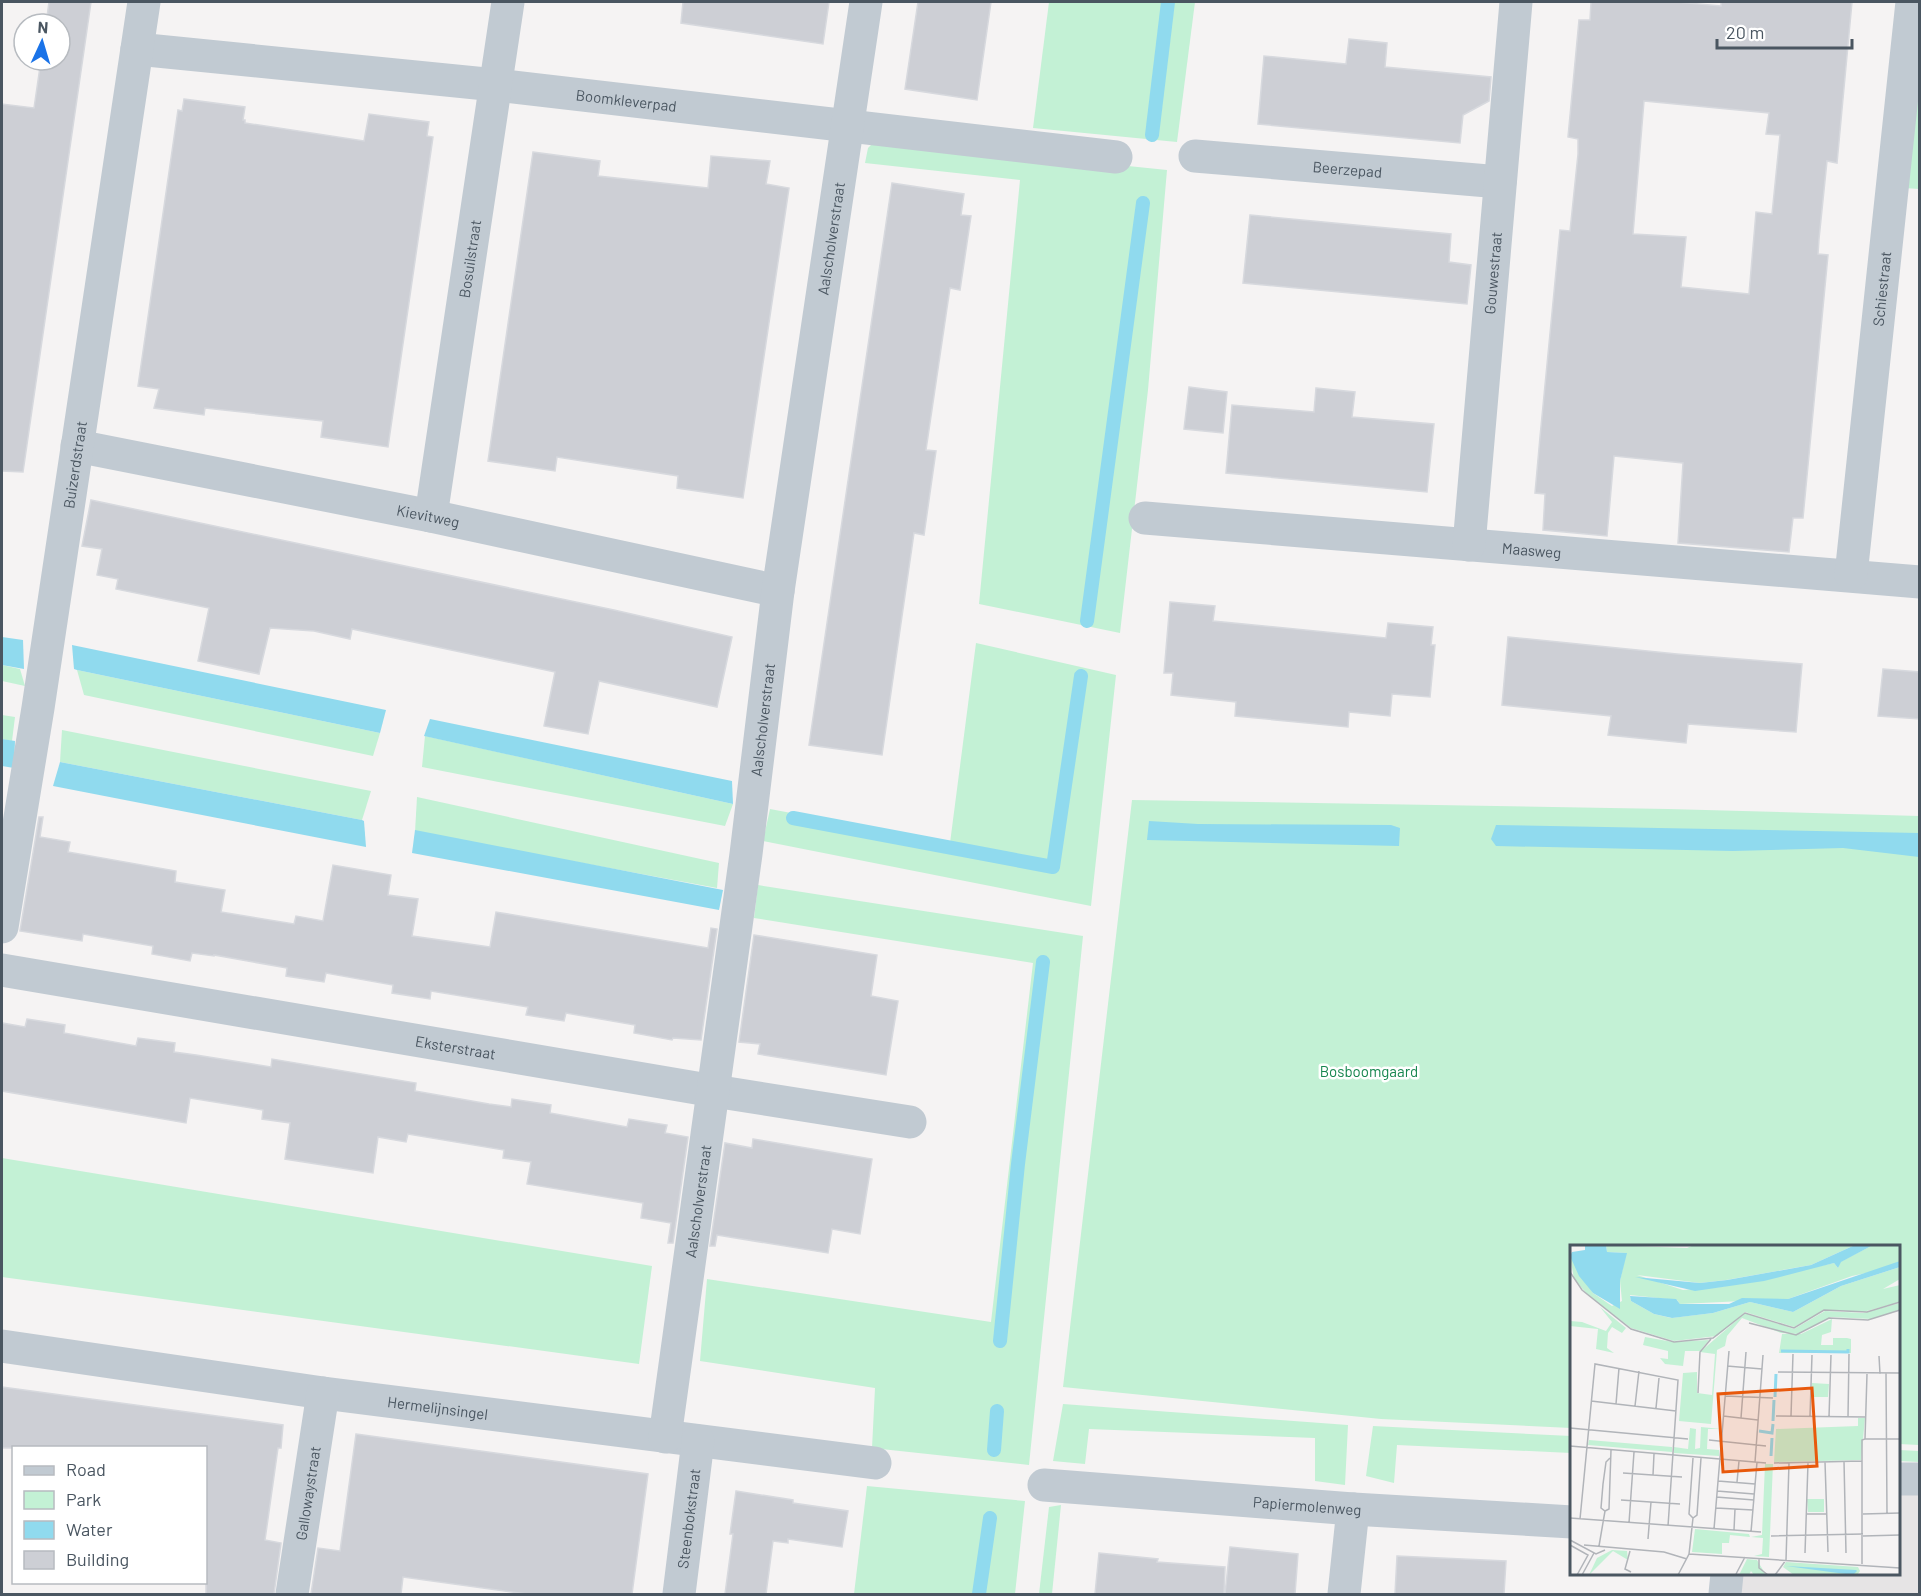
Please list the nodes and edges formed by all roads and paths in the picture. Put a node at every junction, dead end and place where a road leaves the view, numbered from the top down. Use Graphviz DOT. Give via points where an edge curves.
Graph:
graph roads {
  1 [pos="144,2"];
  2 [pos="508,2"];
  3 [pos="866,2"];
  4 [pos="1516,2"];
  5 [pos="1912,2"];
  6 [pos="136,49"];
  7 [pos="496,85"];
  8 [pos="848,126"];
  9 [pos="1195,156"];
  10 [pos="1116,157"];
  11 [pos="1500,182"];
  12 [pos="77,446"];
  13 [pos="431,516"];
  14 [pos="1145,518"];
  15 [pos="1469,546"];
  16 [pos="1851,575"];
  17 [pos="1920,582"];
  18 [pos="778,591"];
  19 [pos="2,927"];
  20 [pos="2,970"];
  21 [pos="714,1091"];
  22 [pos="910,1122"];
  23 [pos="2,1346"];
  24 [pos="323,1393"];
  25 [pos="665,1437"];
  26 [pos="698,1441"];
  27 [pos="875,1463"];
  28 [pos="1900,1479"];
  29 [pos="1920,1479"];
  30 [pos="1044,1485"];
  31 [pos="1353,1509"];
  32 [pos="1570,1522"];
  33 [pos="1727,1575"];
  34 [pos="292,1594"];
  35 [pos="679,1594"];
  36 [pos="1344,1594"];
  37 [pos="1725,1594"];
  1 -- 6 [label="street, Buizerdstraat"];
  2 -- 7 [label="street, Bosuilstraat"];
  3 -- 8 [label="street, Aalscholverstraat"];
  4 -- 11 [label="street, Gouwestraat"];
  5 -- 16 [label="street, Schiestraat"];
  6 -- 7 [label="street, Boomkleverpad"];
  6 -- 12 [label="street, Buizerdstraat"];
  7 -- 8 [label="street, Boomkleverpad"];
  7 -- 13 [label="street, Bosuilstraat"];
  8 -- 10 [label="street, Boomkleverpad"];
  8 -- 18 [label="street, Aalscholverstraat"];
  9 -- 11 [label="street, Beerzepad"];
  11 -- 15 [label="street, Gouwestraat"];
  12 -- 13 [label="street, Kievitweg"];
  12 -- 19 [label="street, Buizerdstraat"];
  13 -- 18 [label="street, Kievitweg"];
  14 -- 15 [label="street, Maasweg"];
  15 -- 16 [label="street, Maasweg"];
  16 -- 17 [label="street, Maasweg"];
  18 -- 21 [label="street, Aalscholverstraat"];
  20 -- 21 [label="street, Eksterstraat"];
  21 -- 22 [label="street, Eksterstraat"];
  21 -- 25 [label="street, Aalscholverstraat"];
  23 -- 24 [label="street, Hermelijnsingel"];
  24 -- 25 [label="street, Hermelijnsingel"];
  24 -- 34 [label="street, Gallowaystraat"];
  25 -- 26 [label="street, Hermelijnsingel"];
  26 -- 27 [label="street, Hermelijnsingel"];
  26 -- 35 [label="street, Steenbokstraat"];
  28 -- 29 [label="street"];
  30 -- 31 [label="street, Papiermolenweg"];
  31 -- 32 [label="street, Papiermolenweg"];
  31 -- 36 [label="street"];
  33 -- 37 [label="street"];
}
